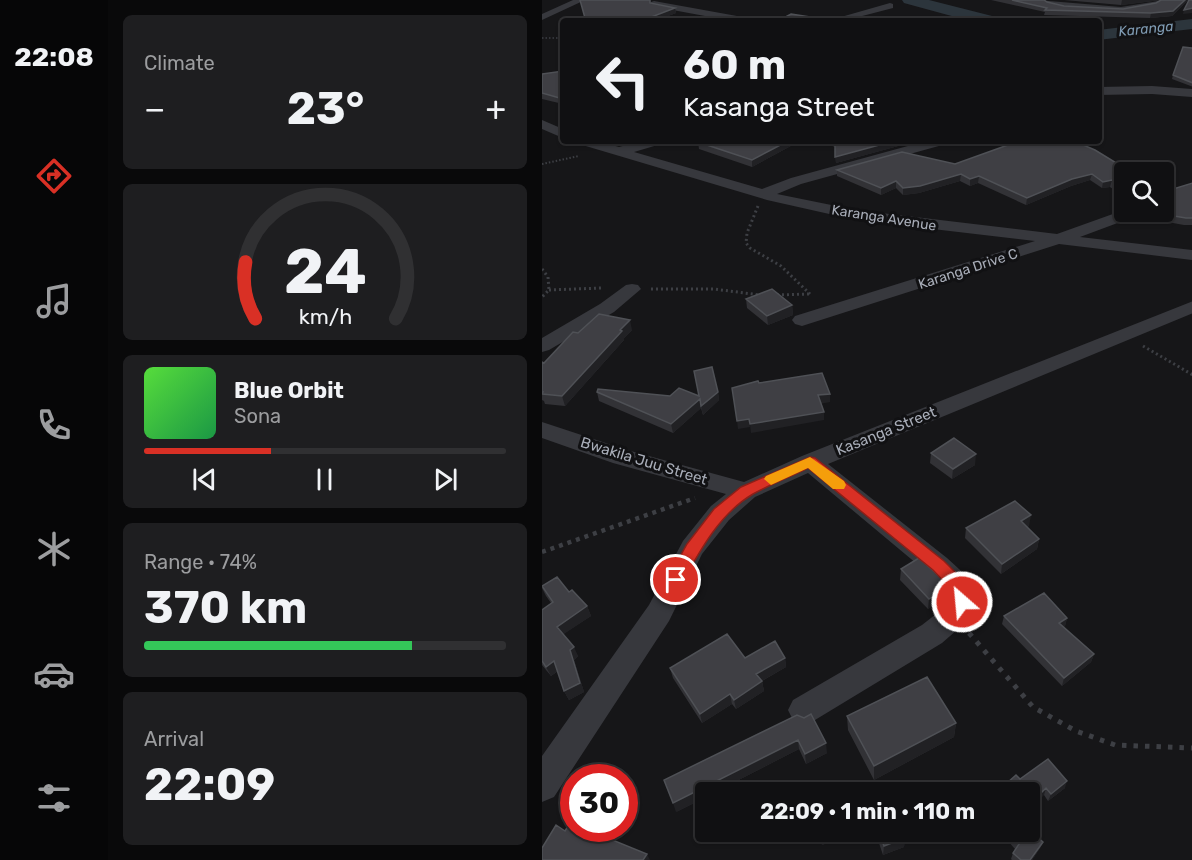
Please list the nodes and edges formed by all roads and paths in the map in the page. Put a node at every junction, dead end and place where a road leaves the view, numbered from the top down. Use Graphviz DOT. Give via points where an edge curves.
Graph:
graph roads {
  1 [pos="581,0"];
  2 [pos="1041,0"];
  3 [pos="1162,0"];
  4 [pos="654,4"];
  5 [pos="890,6"];
  6 [pos="542,17"];
  7 [pos="731,18"];
  8 [pos="844,18"];
  9 [pos="542,38"];
  10 [pos="560,38"];
  11 [pos="1191,80"];
  12 [pos="1152,90"];
  13 [pos="1102,91"];
  14 [pos="1193,93"];
  15 [pos="542,124"];
  16 [pos="560,133"];
  17 [pos="595,144"];
  18 [pos="646,144"];
  19 [pos="930,144"];
  20 [pos="621,151"];
  21 [pos="763,194"];
  22 [pos="1114,219"];
  23 [pos="1058,240"];
  24 [pos="1193,255"];
  25 [pos="542,269"];
  26 [pos="549,290"];
  27 [pos="632,290"];
  28 [pos="809,294"];
  29 [pos="764,295"];
  30 [pos="775,295"];
  31 [pos="542,297"];
  32 [pos="1193,306"];
  33 [pos="829,312"];
  34 [pos="802,320"];
  35 [pos="1124,336"];
  36 [pos="542,346"];
  37 [pos="1193,375"];
  38 [pos="542,430"];
  39 [pos="810,462"];
  40 [pos="737,489"];
  41 [pos="542,552"];
  42 [pos="955,615"];
  43 [pos="804,710"];
  44 [pos="1193,748"];
  45 [pos="542,785"];
  1 -- 6 [label="street"];
  2 -- 3 [label="street" via="1109,9 1150,8"];
  4 -- 7 [label="street"];
  5 -- 8 [label="street"];
  9 -- 10 [label="path"];
  11 -- 12 [label="street"];
  12 -- 13 [label="street"];
  12 -- 14 [label="street"];
  15 -- 16 [label="street"];
  17 -- 20 [label="street, Karanga Avenue"];
  18 -- 20 [label="street"];
  19 -- 21 [label="street"];
  20 -- 21 [label="street, Karanga Avenue"];
  21 -- 23 [label="street, Karanga Avenue" via="898,222"];
  21 -- 28 [label="path" via="746,243 788,272"];
  22 -- 23 [label="street, Karanga Drive C"];
  23 -- 24 [label="street, Karanga Avenue"];
  23 -- 33 [label="street, Karanga Drive C"];
  25 -- 26 [label="path" via="548,277"];
  26 -- 27 [label="path"];
  26 -- 31 [label="path"];
  27 -- 29 [label="path" via="714,289"];
  27 -- 36 [label="street"];
  28 -- 30 [label="path"];
  28 -- 33 [label="path"];
  32 -- 35 [label="street, Kasanga Street"];
  33 -- 34 [label="street, Karanga Drive C"];
  35 -- 37 [label="path"];
  35 -- 39 [label="street, Kasanga Street"];
  38 -- 40 [label="street, Bwakila Juu Street"];
  39 -- 40 [label="street, Kasanga Street"];
  39 -- 42 [label="street" via="961,588 962,602"];
  40 -- 41 [label="path"];
  40 -- 45 [label="street, Kasanga Street" via="692,548 659,613"];
  42 -- 43 [label="street" via="883,665"];
  42 -- 44 [label="path" via="1033,707 1115,745"];
}
